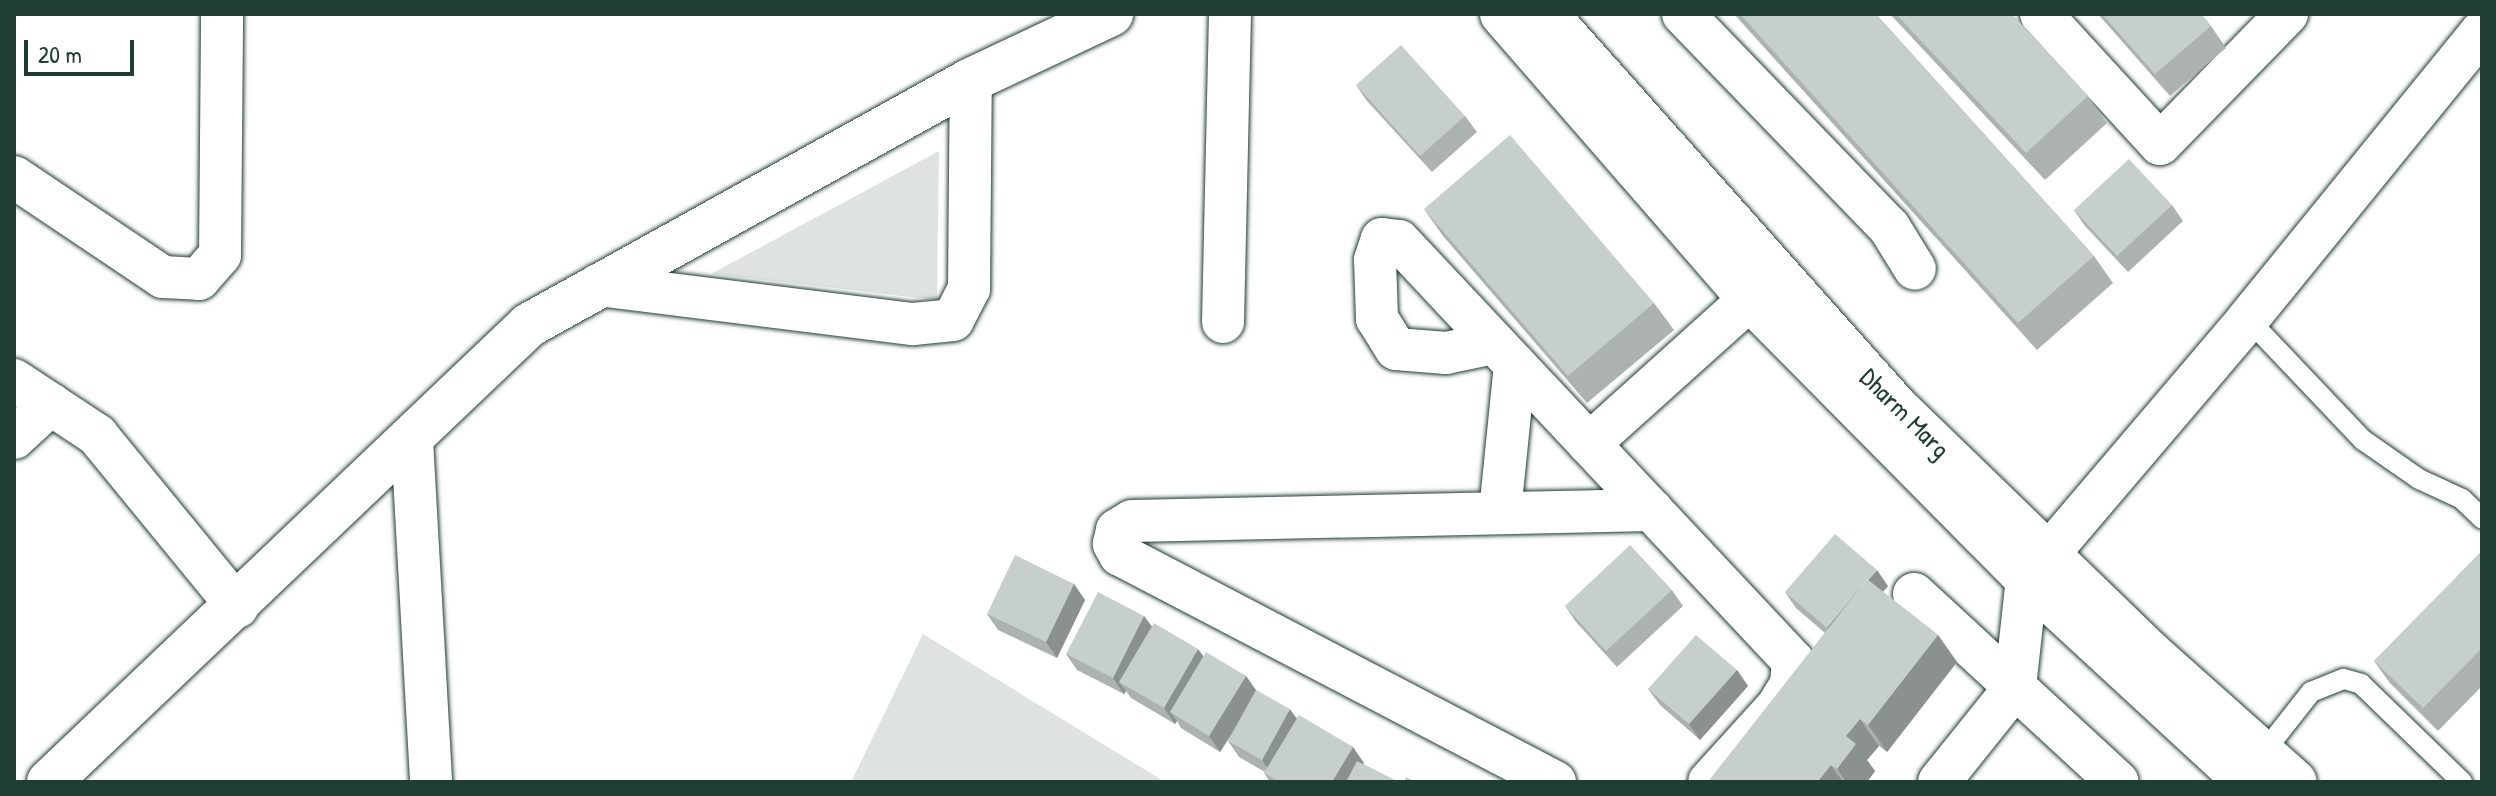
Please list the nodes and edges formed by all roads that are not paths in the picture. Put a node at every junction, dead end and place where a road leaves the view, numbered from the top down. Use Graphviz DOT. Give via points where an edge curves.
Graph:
graph roads {
  1 [pos="222,14"];
  2 [pos="1111,14"];
  3 [pos="1230,14"];
  4 [pos="1502,14"];
  5 [pos="1546,14"];
  6 [pos="1683,14"];
  7 [pos="2041,14"];
  8 [pos="2287,14"];
  9 [pos="2482,31"];
  10 [pos="971,80"];
  11 [pos="14,177"];
  12 [pos="1915,269"];
  13 [pos="598,285"];
  14 [pos="1750,299"];
  15 [pos="2248,319"];
  16 [pos="1223,322"];
  17 [pos="14,380"];
  18 [pos="51,404"];
  19 [pos="14,438"];
  20 [pos="412,440"];
  21 [pos="1589,444"];
  22 [pos="1652,510"];
  23 [pos="1500,512"];
  24 [pos="2482,518"];
  25 [pos="2039,565"];
  26 [pos="1914,594"];
  27 [pos="238,607"];
  28 [pos="2015,687"];
  29 [pos="2255,768"];
  30 [pos="49,782"];
  31 [pos="431,782"];
  32 [pos="1555,782"];
  33 [pos="1709,782"];
  34 [pos="1939,782"];
  35 [pos="2118,782"];
  36 [pos="2295,782"];
  37 [pos="2462,782"];
  1 -- 11 [label="street" via="220,255 199,279 163,277"];
  2 -- 10 [label="main road"];
  3 -- 16 [label="street"];
  4 -- 14 [label="main road, Dharm Marg"];
  5 -- 25 [label="main road, Dharm Marg"];
  6 -- 12 [label="street" via="1889,227"];
  7 -- 8 [label="street" via="2160,144"];
  9 -- 15 [label="street"];
  10 -- 13 [label="main road"];
  10 -- 13 [label="street" via="969,289 953,320 913,324"];
  13 -- 20 [label="main road" via="529,325"];
  14 -- 21 [label="street"];
  14 -- 25 [label="main road, Dharm Marg"];
  15 -- 24 [label="lane" via="2363,440 2400,467 2462,499"];
  15 -- 25 [label="street"];
  17 -- 18 [label="street"];
  18 -- 19 [label="street"];
  18 -- 27 [label="street" via="97,435"];
  20 -- 27 [label="main road"];
  20 -- 31 [label="street"];
  21 -- 22 [label="street"];
  21 -- 23 [label="street" via="1505,354"];
  22 -- 23 [label="street"];
  22 -- 33 [label="street" via="1793,661 1791,684 1777,707"];
  23 -- 32 [label="street" via="1132,521 1117,530 1114,544 1120,555"];
  25 -- 28 [label="street"];
  25 -- 29 [label="main road, Dharm Marg" via="2149,652"];
  26 -- 28 [label="street"];
  27 -- 30 [label="main road"];
  28 -- 34 [label="street"];
  28 -- 35 [label="street"];
  29 -- 36 [label="main road, Dharm Marg"];
  29 -- 37 [label="lane" via="2311,692 2344,679 2361,684"];
}
